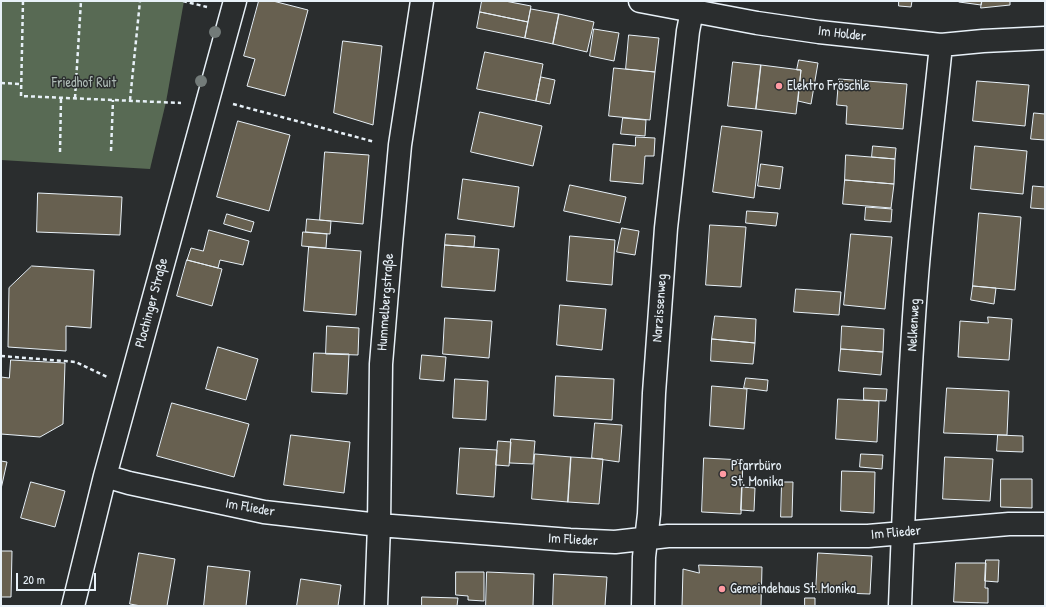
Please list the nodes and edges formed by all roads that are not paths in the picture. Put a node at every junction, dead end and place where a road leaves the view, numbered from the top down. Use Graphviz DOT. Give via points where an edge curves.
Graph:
graph roads {
  1 [pos="235,1"];
  2 [pos="422,1"];
  3 [pos="640,1"];
  4 [pos="692,11"];
  5 [pos="1045,38"];
  6 [pos="941,45"];
  7 [pos="105,476"];
  8 [pos="379,524"];
  9 [pos="1045,524"];
  10 [pos="902,533"];
  11 [pos="645,539"];
  12 [pos="73,606"];
  13 [pos="376,606"];
  14 [pos="643,606"];
  15 [pos="900,606"];
  1 -- 7 [label="street, Plochinger Straße"];
  2 -- 8 [label="street, Hummelbergstraße" via="400,145 381,364"];
  3 -- 4 [label="street, Im Holder"];
  4 -- 6 [label="street, Im Holder" via="819,32"];
  4 -- 11 [label="street, Narzissenweg" via="666,228 654,393 649,514"];
  5 -- 6 [label="street, Im Holder"];
  6 -- 10 [label="street, Nelkenweg" via="924,191 916,289"];
  7 -- 8 [label="street, Im Flieder" via="264,512"];
  7 -- 12 [label="street, Plochinger Straße"];
  8 -- 11 [label="street, Im Flieder" via="570,540 615,542"];
  8 -- 13 [label="street, Hummelbergstraße"];
  9 -- 10 [label="street, Im Flieder" via="1009,524"];
  10 -- 11 [label="street, Im Flieder" via="854,536 668,536"];
  10 -- 15 [label="street, Nelkenweg"];
  11 -- 14 [label="street, Narzissenweg"];
}
